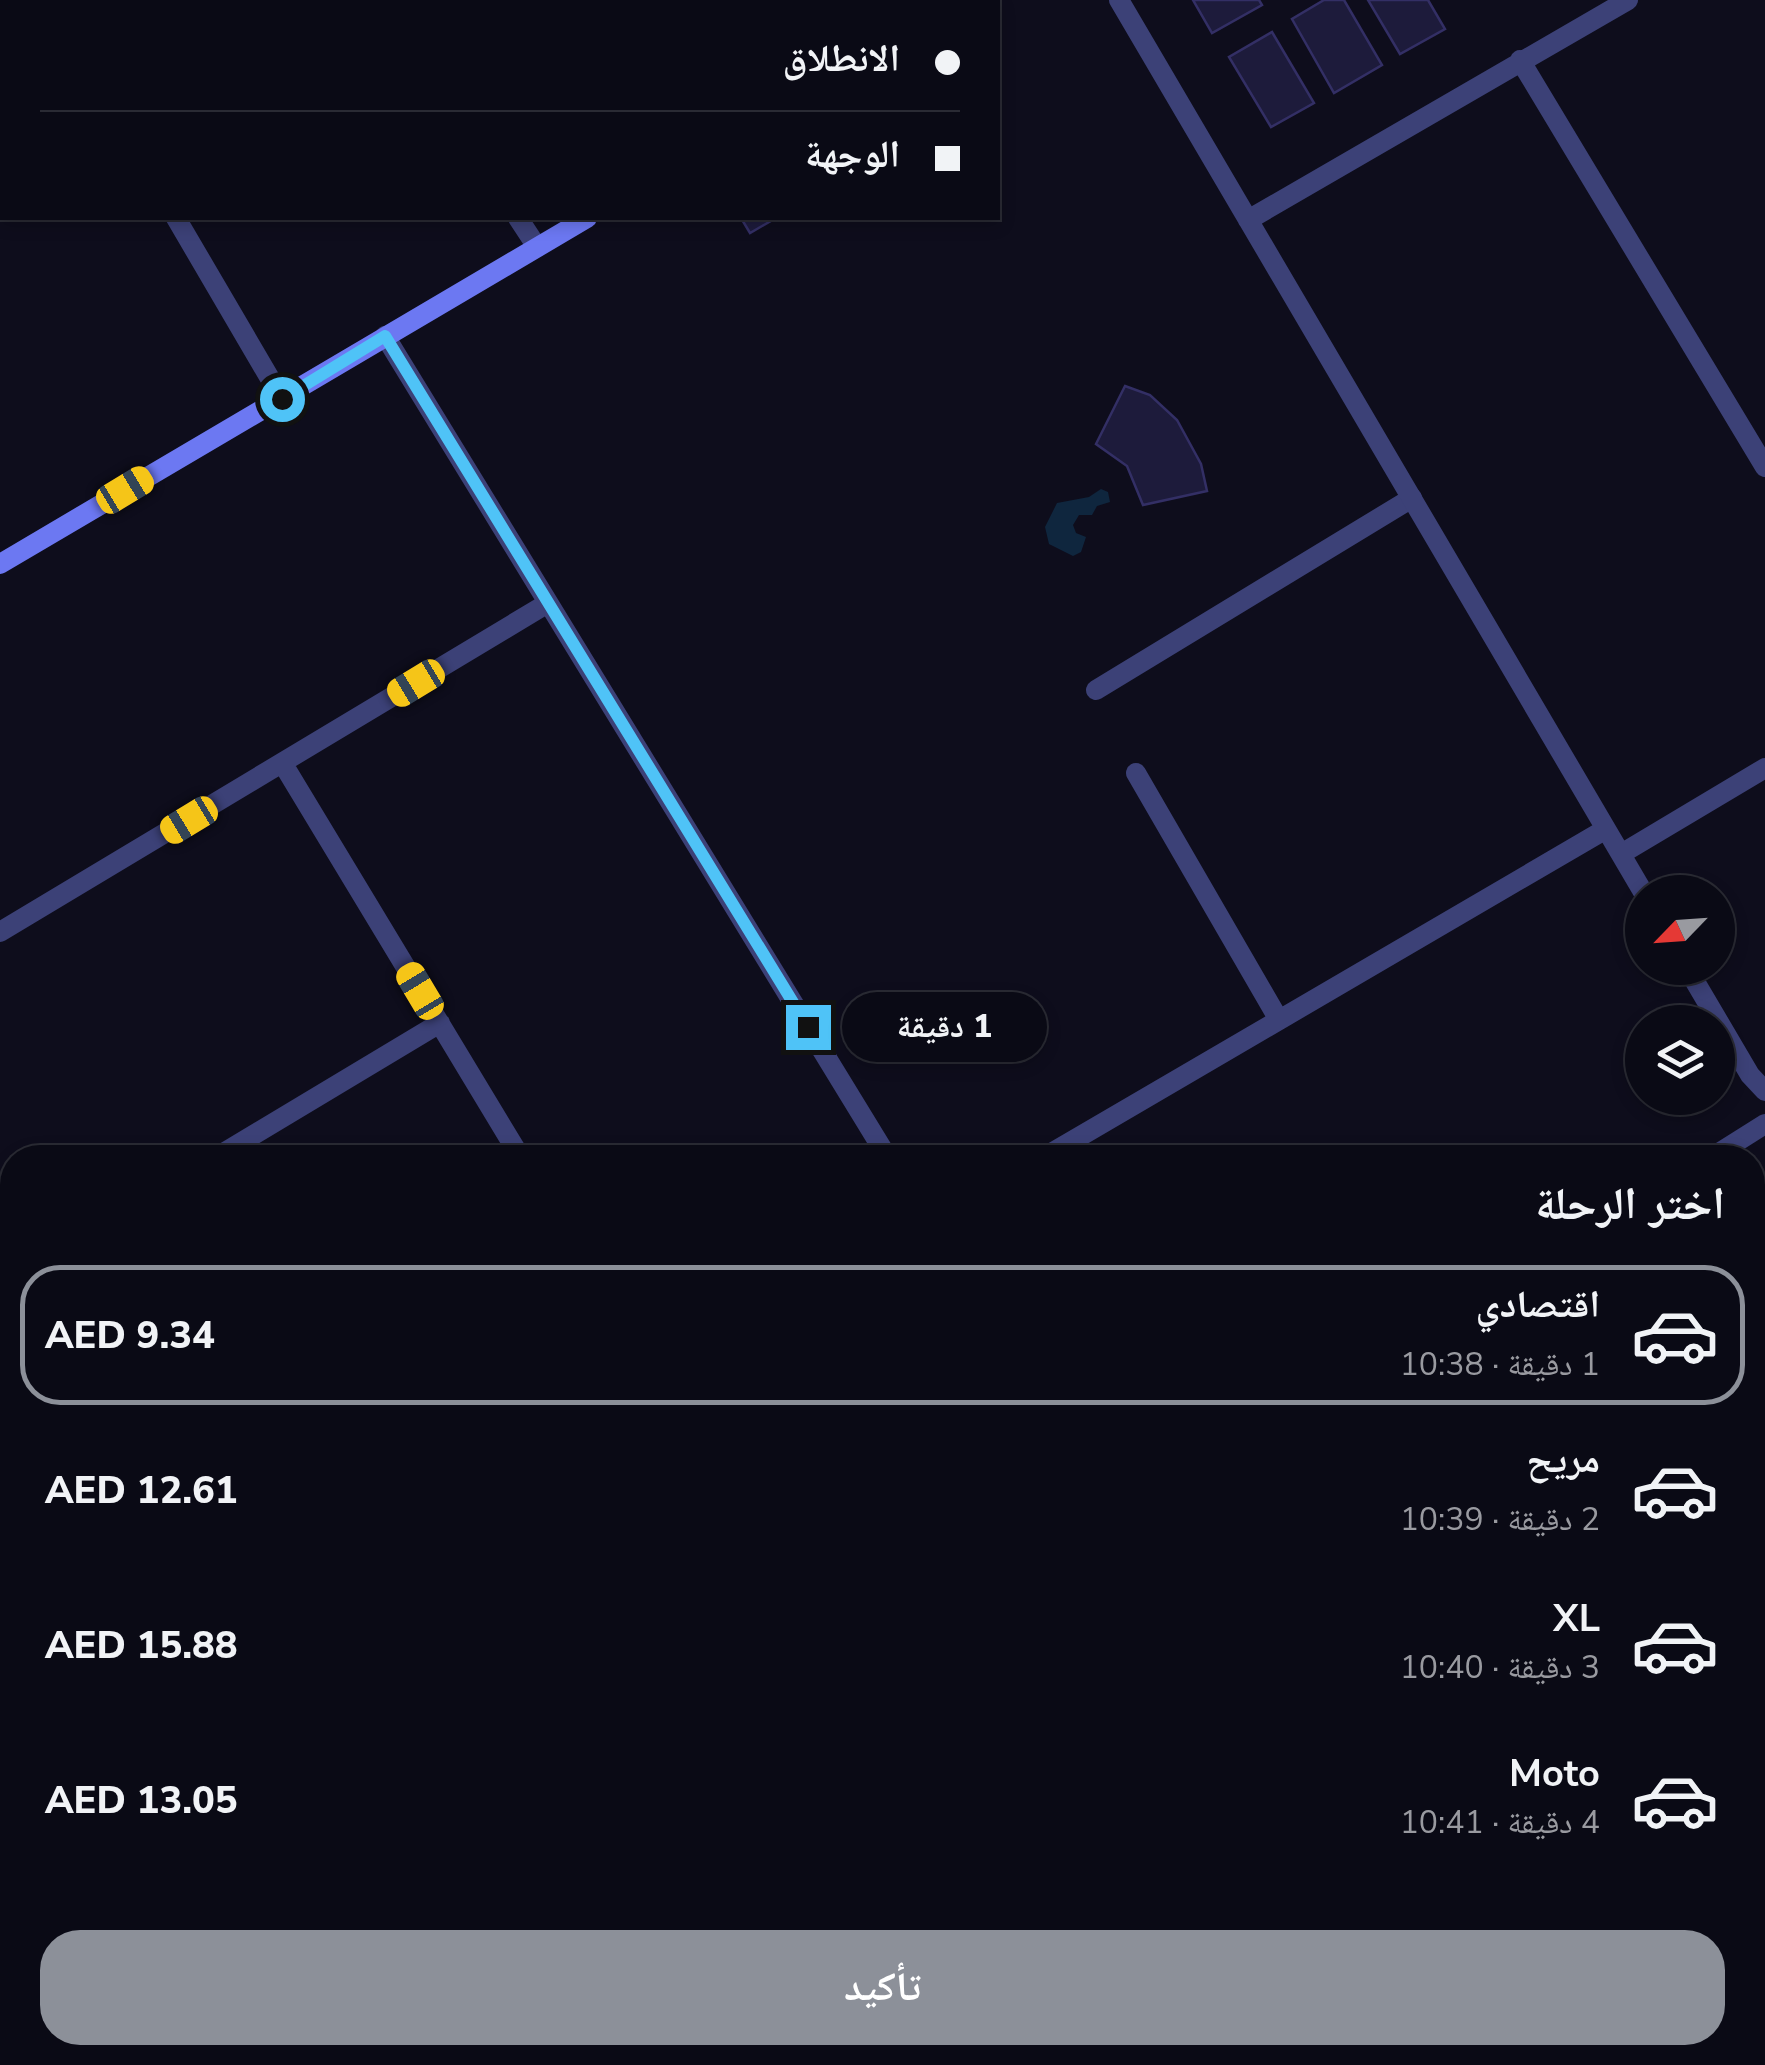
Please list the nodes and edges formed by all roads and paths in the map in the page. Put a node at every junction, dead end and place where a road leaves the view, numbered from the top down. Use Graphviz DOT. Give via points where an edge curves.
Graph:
graph roads {
  1 [pos="1118,0"];
  2 [pos="1628,0"];
  3 [pos="1520,60"];
  4 [pos="177,220"];
  5 [pos="519,220"];
  6 [pos="584,220"];
  7 [pos="1248,220"];
  8 [pos="537,247"];
  9 [pos="385,336"];
  10 [pos="282,399"];
  11 [pos="1765,467"];
  12 [pos="1412,498"];
  13 [pos="0,564"];
  14 [pos="548,603"];
  15 [pos="1096,690"];
  16 [pos="283,764"];
  17 [pos="1765,768"];
  18 [pos="1136,774"];
  19 [pos="1606,829"];
  20 [pos="1621,854"];
  21 [pos="1633,875"];
  22 [pos="0,932"];
  23 [pos="1697,985"];
  24 [pos="1278,1020"];
  25 [pos="440,1024"];
  26 [pos="1765,1091"];
  27 [pos="1765,1124"];
  28 [pos="238,1145"];
  29 [pos="513,1145"];
  30 [pos="880,1145"];
  31 [pos="1065,1145"];
  32 [pos="1732,1145"];
  1 -- 7 [label="street"];
  2 -- 3 [label="street"];
  3 -- 7 [label="street"];
  3 -- 11 [label="street"];
  4 -- 10 [label="street"];
  5 -- 8 [label="street"];
  6 -- 8 [label="street"];
  7 -- 12 [label="street"];
  8 -- 9 [label="street"];
  9 -- 10 [label="street"];
  9 -- 14 [label="street"];
  10 -- 13 [label="street"];
  12 -- 15 [label="street"];
  12 -- 19 [label="street"];
  14 -- 16 [label="street"];
  14 -- 30 [label="street"];
  16 -- 22 [label="street"];
  16 -- 25 [label="street"];
  17 -- 20 [label="street"];
  18 -- 24 [label="street"];
  19 -- 20 [label="street"];
  19 -- 24 [label="street"];
  20 -- 21 [label="street"];
  23 -- 26 [label="street"];
  24 -- 31 [label="street"];
  25 -- 28 [label="street"];
  25 -- 29 [label="street"];
  27 -- 32 [label="street"];
}
